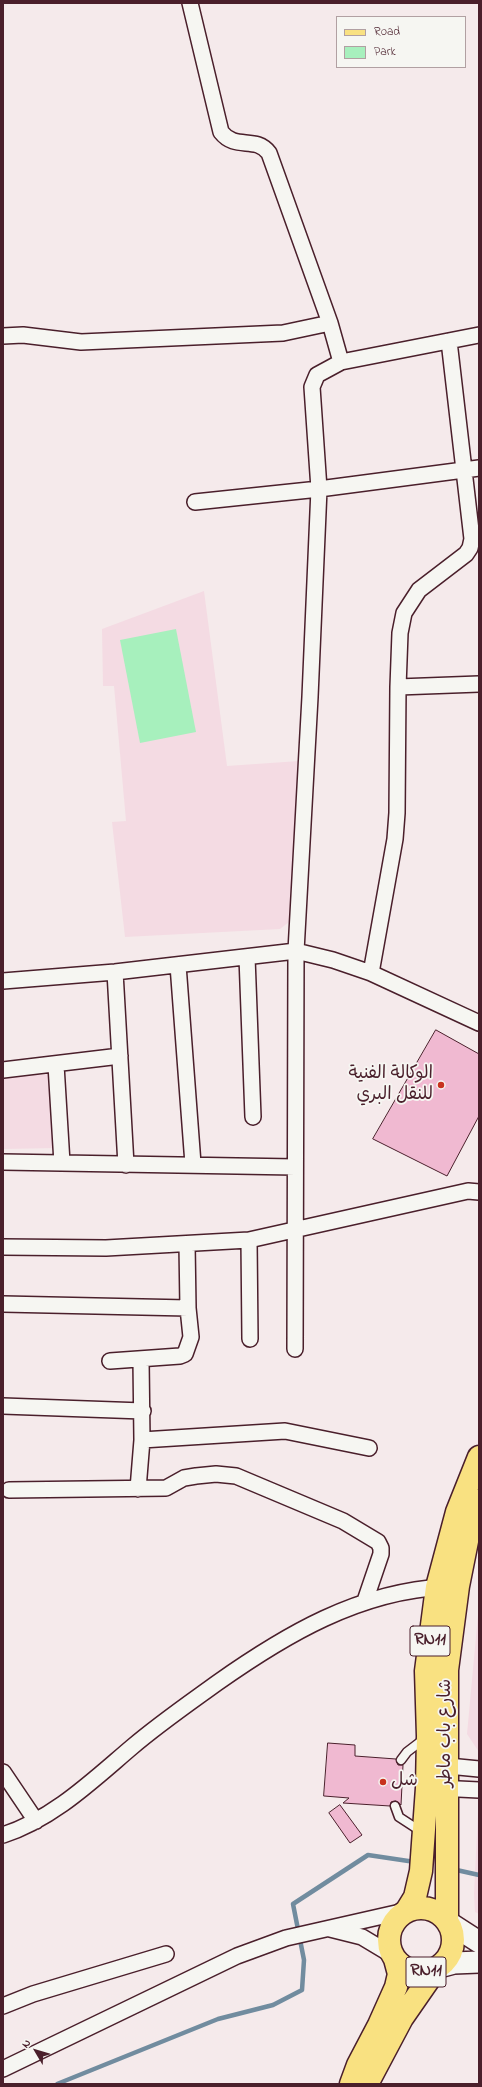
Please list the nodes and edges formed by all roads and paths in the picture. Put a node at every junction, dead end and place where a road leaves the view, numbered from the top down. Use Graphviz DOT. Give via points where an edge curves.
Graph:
graph roads {
  1 [pos="190,3"];
  2 [pos="330,323"];
  3 [pos="479,334"];
  4 [pos="3,336"];
  5 [pos="449,341"];
  6 [pos="341,362"];
  7 [pos="472,470"];
  8 [pos="319,489"];
  9 [pos="195,502"];
  10 [pos="475,531"];
  11 [pos="479,684"];
  12 [pos="398,687"];
  13 [pos="296,951"];
  14 [pos="247,957"];
  15 [pos="178,965"];
  16 [pos="115,972"];
  17 [pos="371,973"];
  18 [pos="3,980"];
  19 [pos="479,1022"];
  20 [pos="120,1056"];
  21 [pos="56,1065"];
  22 [pos="3,1070"];
  23 [pos="253,1117"];
  24 [pos="3,1162"];
  25 [pos="62,1163"];
  26 [pos="193,1164"];
  27 [pos="126,1165"];
  28 [pos="295,1168"];
  29 [pos="479,1192"];
  30 [pos="295,1228"];
  31 [pos="249,1240"];
  32 [pos="187,1244"];
  33 [pos="3,1247"];
  34 [pos="3,1304"];
  35 [pos="188,1308"];
  36 [pos="250,1339"];
  37 [pos="295,1349"];
  38 [pos="141,1360"];
  39 [pos="110,1361"];
  40 [pos="3,1406"];
  41 [pos="143,1411"];
  42 [pos="142,1440"];
  43 [pos="369,1448"];
  44 [pos="479,1457"];
  45 [pos="138,1489"];
  46 [pos="9,1490"];
  47 [pos="479,1501"];
  48 [pos="447,1586"];
  49 [pos="365,1601"];
  50 [pos="428,1736"];
  51 [pos="401,1760"];
  52 [pos="426,1764"];
  53 [pos="448,1766"];
  54 [pos="479,1769"];
  55 [pos="3,1772"];
  56 [pos="437,1788"];
  57 [pos="479,1790"];
  58 [pos="395,1806"];
  59 [pos="36,1821"];
  60 [pos="424,1832"];
  61 [pos="3,1835"];
  62 [pos="406,1911"];
  63 [pos="448,1921"];
  64 [pos="321,1929"];
  65 [pos="479,1942"];
  66 [pos="166,1954"];
  67 [pos="393,1957"];
  68 [pos="479,1962"];
  69 [pos="437,1968"];
  70 [pos="3,2006"];
  71 [pos="3,2069"];
  72 [pos="351,2084"];
  73 [pos="367,2084"];
  1 -- 2 [label="street" via="222,132 232,142 255,143 264,146 269,153"];
  2 -- 4 [label="street" via="283,332 81,342 23,335"];
  2 -- 6 [label="street"];
  3 -- 5 [label="street"];
  5 -- 6 [label="street"];
  5 -- 7 [label="street"];
  6 -- 8 [label="street" via="317,374 312,387"];
  7 -- 8 [label="street"];
  7 -- 10 [label="street"];
  8 -- 9 [label="street"];
  8 -- 13 [label="street"];
  10 -- 12 [label="street" via="466,554 419,590 404,613 400,633"];
  11 -- 12 [label="street"];
  12 -- 17 [label="street" via="398,813"];
  13 -- 14 [label="street"];
  13 -- 17 [label="street"];
  13 -- 28 [label="street"];
  14 -- 15 [label="street"];
  14 -- 23 [label="street"];
  15 -- 16 [label="street"];
  15 -- 26 [label="street"];
  16 -- 18 [label="street"];
  16 -- 20 [label="street"];
  17 -- 19 [label="street"];
  20 -- 21 [label="street"];
  20 -- 27 [label="street"];
  21 -- 22 [label="street"];
  21 -- 25 [label="street"];
  24 -- 25 [label="street"];
  25 -- 27 [label="street"];
  26 -- 27 [label="street"];
  26 -- 28 [label="street"];
  28 -- 30 [label="street"];
  29 -- 30 [label="street" via="468,1191"];
  30 -- 31 [label="street"];
  30 -- 37 [label="street"];
  31 -- 32 [label="street"];
  31 -- 36 [label="street"];
  32 -- 33 [label="street" via="106,1248"];
  32 -- 35 [label="street"];
  34 -- 35 [label="street"];
  35 -- 38 [label="street" via="191,1337 185,1354"];
  38 -- 39 [label="street"];
  38 -- 41 [label="street"];
  40 -- 41 [label="street"];
  41 -- 42 [label="street"];
  42 -- 43 [label="street" via="285,1431"];
  42 -- 45 [label="street"];
  44 -- 48 [label="main road, شارع باب ماطر / RN11" via="457,1512"];
  45 -- 46 [label="street"];
  45 -- 49 [label="street" via="166,1488 184,1478 196,1476 236,1476 343,1521 378,1542 381,1548"];
  47 -- 48 [label="main road, شارع باب ماطر / RN11"];
  48 -- 49 [label="street"];
  48 -- 50 [label="main road, شارع باب ماطر / RN11" via="426,1670"];
  48 -- 53 [label="main road, شارع باب ماطر / RN11"];
  49 -- 59 [label="street" via="318,1621 259,1654 163,1721 71,1797"];
  50 -- 51 [label="lane"];
  50 -- 52 [label="main road, شارع باب ماطر / RN11"];
  52 -- 53 [label="street"];
  52 -- 56 [label="main road, شارع باب ماطر / RN11"];
  53 -- 54 [label="street"];
  53 -- 56 [label="main road, شارع باب ماطر / RN11"];
  55 -- 59 [label="street"];
  56 -- 57 [label="street"];
  56 -- 60 [label="main road, شارع باب ماطر / RN11"];
  56 -- 63 [label="main road, شارع باب ماطر / RN11" via="447,1837"];
  58 -- 60 [label="lane" via="399,1817"];
  59 -- 61 [label="street"];
  60 -- 62 [label="main road, شارع باب ماطر / RN11" via="421,1871 415,1897"];
  62 -- 63 [label="main road" via="425,1907 441,1914"];
  62 -- 64 [label="street"];
  62 -- 67 [label="main road, RN11" via="397,1917 388,1935"];
  63 -- 65 [label="street"];
  63 -- 69 [label="main road, RN11" via="454,1941 446,1960"];
  64 -- 67 [label="street" via="362,1937"];
  64 -- 71 [label="street" via="286,1938 237,1956"];
  66 -- 70 [label="street" via="32,1994"];
  67 -- 69 [label="main road, RN11" via="409,1970 427,1972"];
  67 -- 72 [label="main road, RN11" via="398,1974 394,1993 363,2053"];
  68 -- 69 [label="street" via="454,1962"];
  69 -- 73 [label="main road, RN11" via="402,2018"];
}
